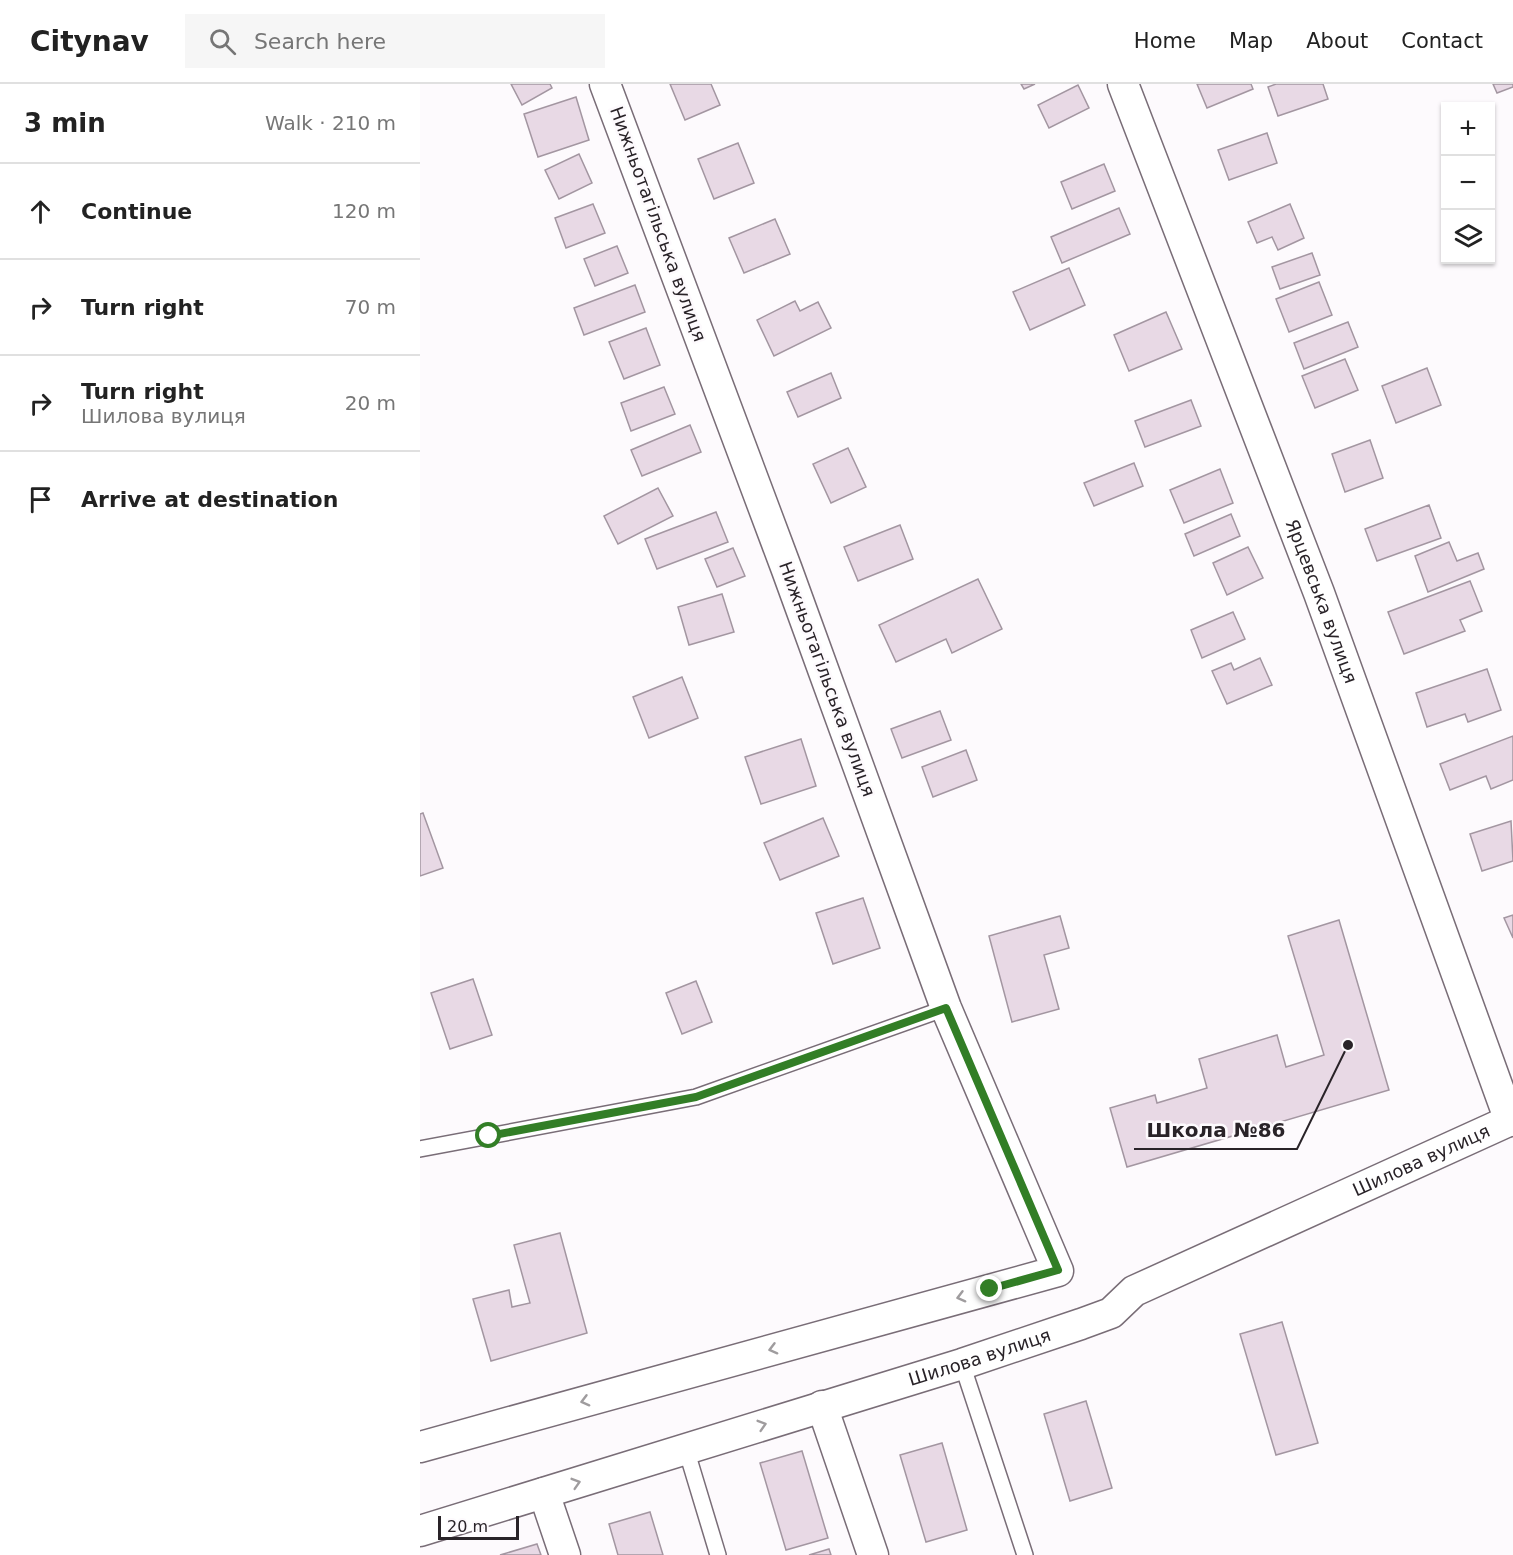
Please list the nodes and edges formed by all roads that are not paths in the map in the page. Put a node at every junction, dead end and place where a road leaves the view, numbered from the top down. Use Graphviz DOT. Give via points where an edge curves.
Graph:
graph roads {
  1 [pos="605,84"];
  2 [pos="1123,84"];
  3 [pos="946,1008"];
  4 [pos="1512,1120"];
  5 [pos="420,1149"];
  6 [pos="962,1364"];
  7 [pos="822,1407"];
  8 [pos="420,1447"];
  9 [pos="686,1449"];
  10 [pos="544,1493"];
  11 [pos="420,1532"];
  12 [pos="565,1555"];
  13 [pos="718,1555"];
  14 [pos="873,1555"];
  15 [pos="1025,1555"];
  1 -- 3 [label="street, Нижньотагільська вулиця"];
  2 -- 4 [label="street, Ярцевська вулиця" via="1319,593"];
  3 -- 5 [label="lane" via="696,1097"];
  3 -- 8 [label="street, Нижньотагільська вулиця, one-way" via="1058,1270"];
  4 -- 6 [label="street, Шилова вулиця" via="1134,1291 1111,1313"];
  6 -- 7 [label="street, Шилова вулиця"];
  6 -- 15 [label="lane"];
  9 -- 7 [label="street, Шилова вулиця, one-way"];
  7 -- 14 [label="street"];
  10 -- 9 [label="street, Шилова вулиця, one-way"];
  9 -- 13 [label="lane"];
  10 -- 11 [label="street, Шилова вулиця"];
  10 -- 12 [label="street"];
}
